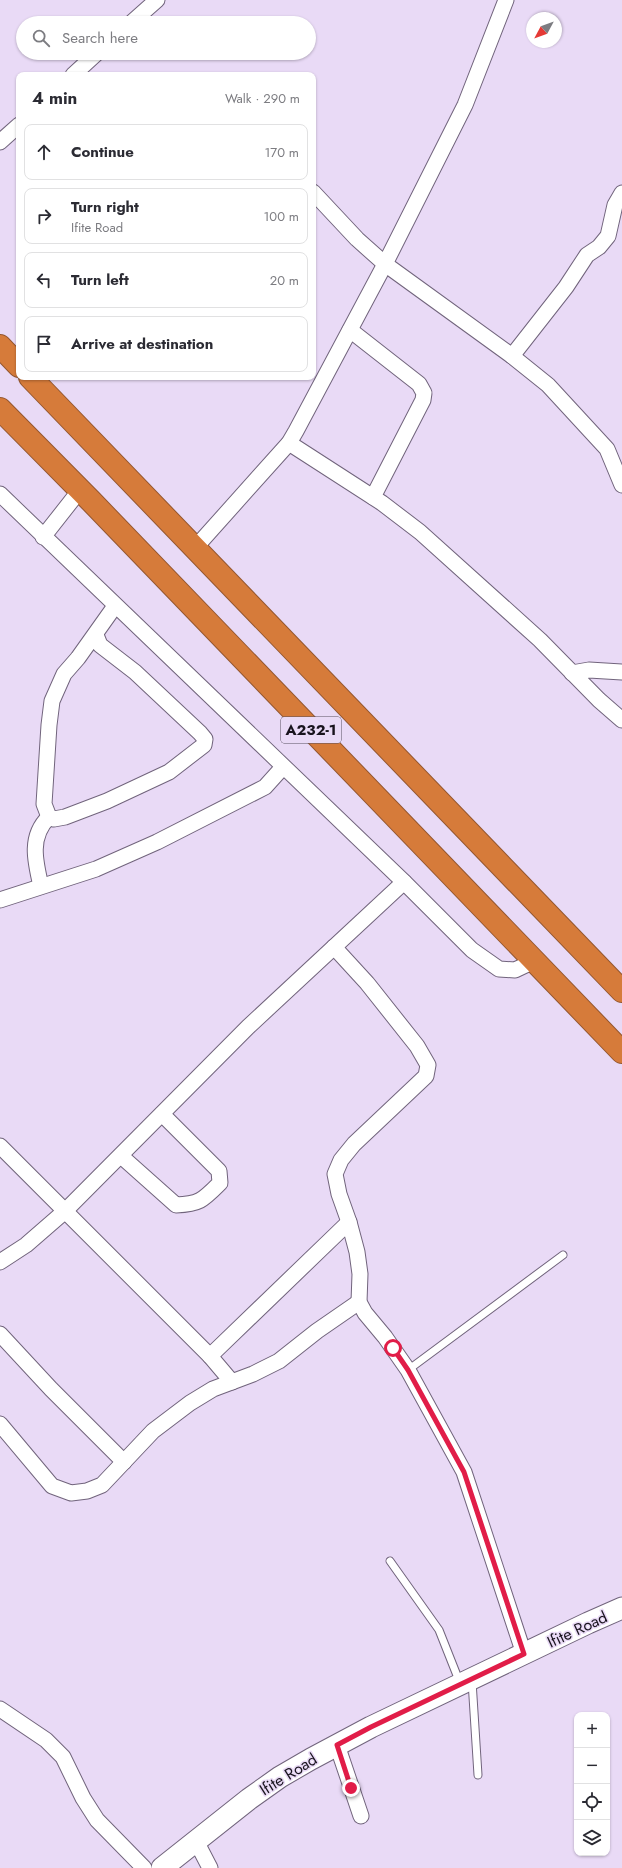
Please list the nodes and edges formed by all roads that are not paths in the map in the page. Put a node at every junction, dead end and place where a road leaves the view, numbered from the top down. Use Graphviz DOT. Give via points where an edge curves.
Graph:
graph roads {
  1 [pos="157,0"];
  2 [pos="506,0"];
  3 [pos="139,16"];
  4 [pos="89,60"];
  5 [pos="76,72"];
  6 [pos="16,128"];
  7 [pos="0,142"];
  8 [pos="622,193"];
  9 [pos="316,195"];
  10 [pos="385,264"];
  11 [pos="350,330"];
  12 [pos="0,346"];
  13 [pos="512,356"];
  14 [pos="16,363"];
  15 [pos="33,380"];
  16 [pos="0,409"];
  17 [pos="289,443"];
  18 [pos="622,485"];
  19 [pos="80,490"];
  20 [pos="0,494"];
  21 [pos="373,497"];
  22 [pos="43,537"];
  23 [pos="195,548"];
  24 [pos="115,606"];
  25 [pos="96,635"];
  26 [pos="622,672"];
  27 [pos="572,673"];
  28 [pos="622,720"];
  29 [pos="283,766"];
  30 [pos="49,817"];
  31 [pos="404,882"];
  32 [pos="41,886"];
  33 [pos="0,900"];
  34 [pos="334,947"];
  35 [pos="534,961"];
  36 [pos="622,991"];
  37 [pos="622,1052"];
  38 [pos="162,1114"];
  39 [pos="0,1146"];
  40 [pos="121,1156"];
  41 [pos="64,1212"];
  42 [pos="349,1222"];
  43 [pos="563,1255"];
  44 [pos="0,1262"];
  45 [pos="359,1302"];
  46 [pos="0,1334"];
  47 [pos="210,1356"];
  48 [pos="408,1370"];
  49 [pos="232,1382"];
  50 [pos="0,1424"];
  51 [pos="124,1462"];
  52 [pos="390,1561"];
  53 [pos="622,1608"];
  54 [pos="524,1654"];
  55 [pos="466,1682"];
  56 [pos="0,1709"];
  57 [pos="337,1745"];
  58 [pos="478,1775"];
  59 [pos="361,1816"];
  60 [pos="196,1841"];
  61 [pos="144,1868"];
  62 [pos="162,1868"];
  63 [pos="210,1868"];
  1 -- 3 [label="street"];
  2 -- 10 [label="street" via="465,105"];
  4 -- 5 [label="street"];
  6 -- 7 [label="street"];
  8 -- 13 [label="street" via="614,205 608,236 599,247 587,255 566,287"];
  9 -- 10 [label="street" via="357,239"];
  10 -- 11 [label="street"];
  10 -- 13 [label="street"];
  11 -- 17 [label="street"];
  11 -- 21 [label="street" via="419,384 424,393 423,400"];
  12 -- 14 [label="highway"];
  13 -- 18 [label="street" via="548,385 594,433 607,449"];
  15 -- 23 [label="highway, A232-1"];
  16 -- 19 [label="highway, A232-1"];
  17 -- 21 [label="street"];
  17 -- 23 [label="street"];
  19 -- 22 [label="street"];
  19 -- 35 [label="highway, A232-1"];
  20 -- 22 [label="street"];
  21 -- 27 [label="street" via="420,532 540,640"];
  22 -- 24 [label="street"];
  23 -- 36 [label="highway, A232-1"];
  24 -- 25 [label="street"];
  24 -- 29 [label="street"];
  25 -- 30 [label="street" via="64,674 52,701 44,804"];
  25 -- 30 [label="street" via="100,645 135,672 200,734 204,739 204,745 169,772 65,817"];
  26 -- 27 [label="street" via="589,670"];
  27 -- 28 [label="street"];
  29 -- 31 [label="street"];
  29 -- 32 [label="street" via="265,787 157,842 96,869"];
  30 -- 32 [label="street" via="41,824 37,833 36,866"];
  31 -- 34 [label="street"];
  31 -- 35 [label="street" via="472,950 499,969 515,970"];
  32 -- 33 [label="street"];
  34 -- 38 [label="street" via="248,1027"];
  34 -- 42 [label="street" via="367,983 417,1046 428,1065 426,1076 341,1160 335,1174"];
  35 -- 37 [label="highway, A232-1"];
  38 -- 40 [label="street"];
  38 -- 40 [label="street" via="219,1170 220,1183 195,1204 176,1205"];
  39 -- 41 [label="street"];
  40 -- 41 [label="street"];
  41 -- 44 [label="street" via="31,1241"];
  41 -- 47 [label="street"];
  42 -- 45 [label="street" via="360,1274"];
  42 -- 47 [label="street"];
  43 -- 48 [label="lane"];
  45 -- 48 [label="street"];
  45 -- 49 [label="street" via="317,1330 279,1361"];
  46 -- 51 [label="street"];
  47 -- 49 [label="street"];
  48 -- 54 [label="street" via="464,1472"];
  49 -- 51 [label="street" via="212,1389 190,1403 153,1431"];
  50 -- 51 [label="street" via="52,1486 71,1493 87,1491 102,1485"];
  52 -- 55 [label="lane" via="439,1630"];
  53 -- 54 [label="street, Ifite Road"];
  54 -- 55 [label="street, Ifite Road"];
  55 -- 57 [label="street, Ifite Road"];
  55 -- 58 [label="lane"];
  56 -- 61 [label="street" via="46,1740 63,1757 97,1820"];
  57 -- 59 [label="street"];
  57 -- 60 [label="street, Ifite Road" via="280,1776"];
  60 -- 62 [label="street, Ifite Road"];
  60 -- 63 [label="street"];
}
